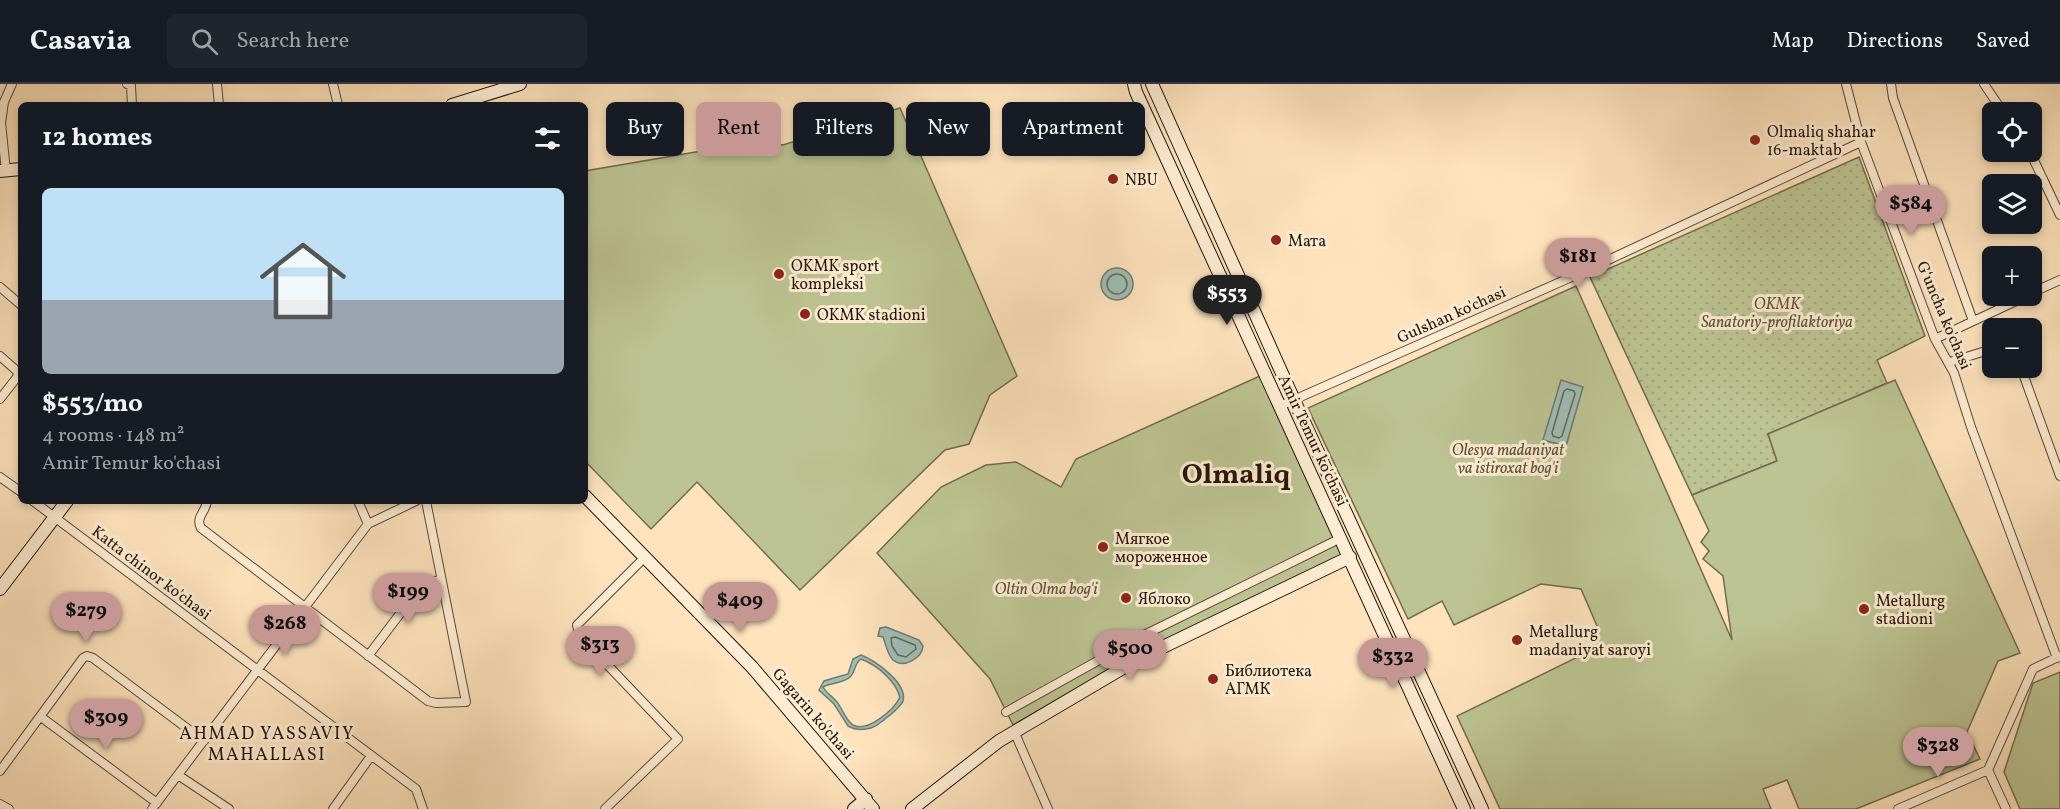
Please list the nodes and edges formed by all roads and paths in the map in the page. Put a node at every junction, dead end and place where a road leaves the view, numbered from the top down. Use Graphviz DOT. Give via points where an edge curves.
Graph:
graph roads {
  1 [pos="12,84"];
  2 [pos="127,84"];
  3 [pos="217,84"];
  4 [pos="333,84"];
  5 [pos="520,84"];
  6 [pos="1134,84"];
  7 [pos="1152,84"];
  8 [pos="1846,84"];
  9 [pos="1890,84"];
  10 [pos="1984,84"];
  11 [pos="2,101"];
  12 [pos="132,102"];
  13 [pos="219,102"];
  14 [pos="337,102"];
  15 [pos="462,102"];
  16 [pos="1996,102"];
  17 [pos="1862,142"];
  18 [pos="2035,162"];
  19 [pos="18,169"];
  20 [pos="3,171"];
  21 [pos="2060,215"];
  22 [pos="2060,280"];
  23 [pos="0,287"];
  24 [pos="2042,289"];
  25 [pos="18,302"];
  26 [pos="2005,306"];
  27 [pos="1973,321"];
  28 [pos="1935,339"];
  29 [pos="1982,352"];
  30 [pos="0,356"];
  31 [pos="1950,362"];
  32 [pos="2025,378"];
  33 [pos="0,399"];
  34 [pos="1294,400"];
  35 [pos="1280,406"];
  36 [pos="2060,476"];
  37 [pos="0,477"];
  38 [pos="18,490"];
  39 [pos="588,499"];
  40 [pos="37,504"];
  41 [pos="65,504"];
  42 [pos="206,504"];
  43 [pos="359,504"];
  44 [pos="410,504"];
  45 [pos="427,504"];
  46 [pos="55,517"];
  47 [pos="368,525"];
  48 [pos="1333,542"];
  49 [pos="645,557"];
  50 [pos="1350,557"];
  51 [pos="441,580"];
  52 [pos="0,590"];
  53 [pos="305,608"];
  54 [pos="1396,623"];
  55 [pos="1382,629"];
  56 [pos="368,656"];
  57 [pos="2058,657"];
  58 [pos="257,670"];
  59 [pos="1006,712"];
  60 [pos="41,717"];
  61 [pos="1014,731"];
  62 [pos="204,741"];
  63 [pos="1456,752"];
  64 [pos="371,756"];
  65 [pos="1443,761"];
  66 [pos="1988,770"];
  67 [pos="0,771"];
  68 [pos="178,775"];
  69 [pos="0,804"];
  70 [pos="869,804"];
  71 [pos="155,806"];
  72 [pos="9,809"];
  73 [pos="229,809"];
  74 [pos="333,809"];
  75 [pos="423,809"];
  76 [pos="605,809"];
  77 [pos="854,809"];
  78 [pos="912,809"];
  79 [pos="1048,809"];
  80 [pos="1464,809"];
  81 [pos="1482,809"];
  82 [pos="1898,809"];
  83 [pos="2006,809"];
  1 -- 11 [label="street"];
  2 -- 12 [label="street" via="131,86"];
  3 -- 13 [label="street"];
  4 -- 14 [label="street"];
  5 -- 15 [label="main road"];
  6 -- 35 [label="main road, Amir Temur ko'chasi"];
  7 -- 34 [label="main road, Amir Temur ko'chasi"];
  8 -- 17 [label="street, G‘uncha ko'chasi"];
  9 -- 27 [label="street"];
  10 -- 16 [label="street"];
  11 -- 20 [label="street"];
  17 -- 28 [label="street, G‘uncha ko'chasi"];
  17 -- 34 [label="street, Gulshan ko'chasi" via="1587,271"];
  18 -- 21 [label="street"];
  19 -- 20 [label="main road"];
  22 -- 24 [label="street"];
  23 -- 25 [label="street"];
  26 -- 27 [label="street"];
  27 -- 28 [label="street"];
  28 -- 31 [label="street, G‘uncha ko'chasi"];
  29 -- 31 [label="street"];
  30 -- 33 [label="street" via="18,376"];
  31 -- 57 [label="street, G‘uncha ko'chasi"];
  32 -- 36 [label="street"];
  34 -- 35 [label="street, Gulshan ko'chasi"];
  34 -- 54 [label="main road, Amir Temur ko'chasi"];
  35 -- 50 [label="main road, Amir Temur ko'chasi"];
  37 -- 38 [label="street"];
  39 -- 49 [label="main road, Gagarin ko'chasi"];
  40 -- 46 [label="street, Katta chinor ko'chasi"];
  41 -- 46 [label="main road"];
  42 -- 53 [label="street" via="199,517 201,528"];
  43 -- 47 [label="street"];
  44 -- 47 [label="street"];
  45 -- 51 [label="street"];
  46 -- 52 [label="main road"];
  46 -- 58 [label="street, Katta chinor ko'chasi"];
  47 -- 53 [label="street"];
  48 -- 59 [label="street" via="1144,635"];
  49 -- 70 [label="main road, Gagarin ko'chasi" via="752,666"];
  49 -- 76 [label="street" via="576,630 678,739"];
  50 -- 55 [label="main road, Amir Temur ko'chasi"];
  50 -- 61 [label="main road" via="1138,659"];
  51 -- 56 [label="street" via="421,586"];
  51 -- 56 [label="street" via="466,702 428,701"];
  53 -- 56 [label="street"];
  53 -- 58 [label="street"];
  54 -- 55 [label="main road"];
  54 -- 63 [label="main road, Amir Temur ko'chasi"];
  55 -- 65 [label="main road, Amir Temur ko'chasi"];
  57 -- 66 [label="street" via="2033,669"];
  58 -- 62 [label="street"];
  58 -- 64 [label="street, Katta chinor ko'chasi"];
  60 -- 62 [label="street" via="87,656"];
  60 -- 67 [label="street"];
  60 -- 71 [label="street"];
  61 -- 78 [label="main road"];
  61 -- 79 [label="street"];
  62 -- 68 [label="street"];
  63 -- 65 [label="main road"];
  63 -- 81 [label="main road, Amir Temur ko'chasi"];
  64 -- 74 [label="street"];
  64 -- 75 [label="street, Katta chinor ko'chasi" via="416,789"];
  65 -- 80 [label="main road, Amir Temur ko'chasi"];
  66 -- 82 [label="street"];
  66 -- 83 [label="street"];
  68 -- 71 [label="street"];
  68 -- 73 [label="street"];
  69 -- 72 [label="street"];
  70 -- 77 [label="main road"];
}
